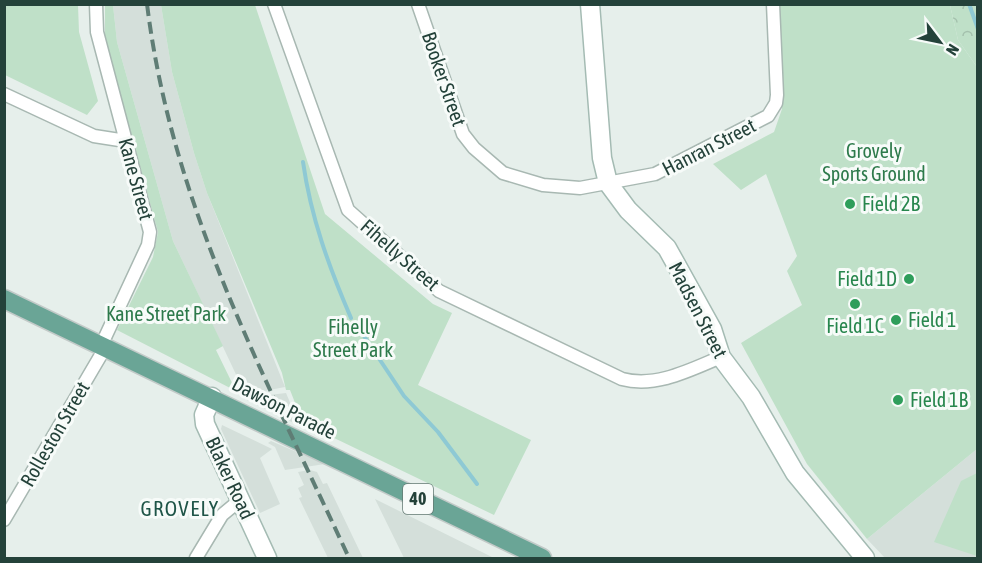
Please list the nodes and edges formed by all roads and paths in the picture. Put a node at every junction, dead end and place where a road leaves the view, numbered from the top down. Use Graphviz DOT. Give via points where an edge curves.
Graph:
graph roads {
  1 [pos="96,4"];
  2 [pos="274,4"];
  3 [pos="418,4"];
  4 [pos="591,4"];
  5 [pos="773,4"];
  6 [pos="4,94"];
  7 [pos="126,141"];
  8 [pos="608,183"];
  9 [pos="4,299"];
  10 [pos="103,347"];
  11 [pos="721,357"];
  12 [pos="212,397"];
  13 [pos="240,500"];
  14 [pos="4,520"];
  15 [pos="196,558"];
  16 [pos="267,558"];
  17 [pos="542,558"];
  18 [pos="865,558"];
  1 -- 7 [label="street, Kane Street" via="97,32"];
  2 -- 11 [label="street, Fihelly Street" via="348,210 439,291 635,383 669,378"];
  3 -- 8 [label="street, Booker Street" via="463,134 474,148 503,173 534,183 580,188"];
  4 -- 8 [label="street, Madsen Street" via="602,158"];
  5 -- 8 [label="street, Hanran Street" via="777,95 768,116 669,169"];
  6 -- 7 [label="street" via="94,136"];
  7 -- 10 [label="street, Kane Street" via="150,232 148,245"];
  8 -- 11 [label="street, Madsen Street" via="628,210 667,248 712,329"];
  9 -- 10 [label="main road, Dawson Parade / 40"];
  10 -- 12 [label="main road, Dawson Parade / 40"];
  10 -- 14 [label="street, Rolleston Street"];
  11 -- 18 [label="street, Madsen Street" via="751,397 795,473"];
  12 -- 13 [label="street, Blaker Road" via="204,415 205,424"];
  12 -- 17 [label="main road, Dawson Parade / 40"];
  13 -- 15 [label="street" via="222,515"];
  13 -- 16 [label="street, Blaker Road"];
}
